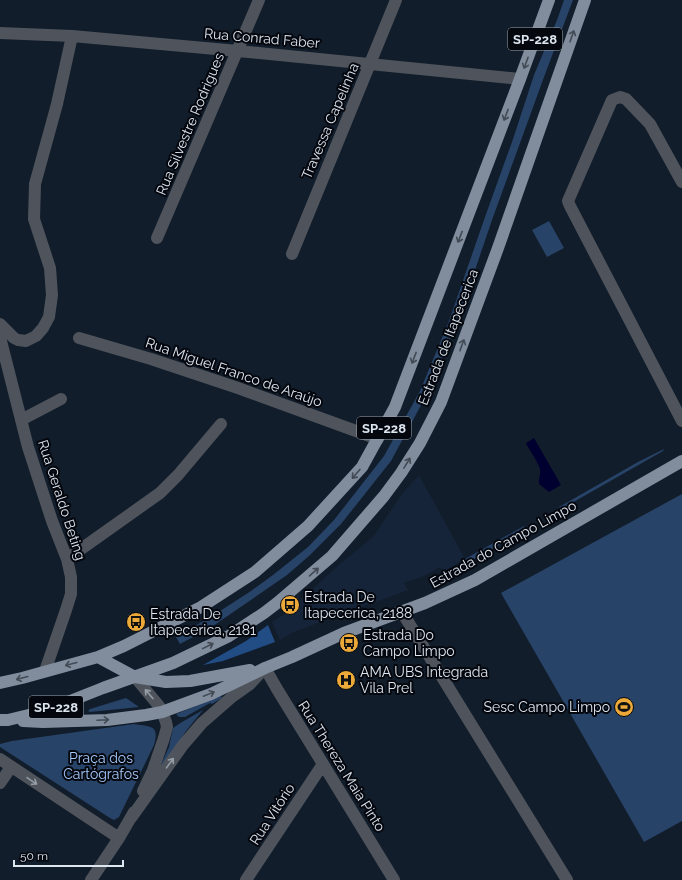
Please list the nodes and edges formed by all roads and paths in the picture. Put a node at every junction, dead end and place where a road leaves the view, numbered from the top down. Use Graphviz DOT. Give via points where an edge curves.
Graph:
graph roads {
  1 [pos="259,0"];
  2 [pos="396,0"];
  3 [pos="549,0"];
  4 [pos="585,0"];
  5 [pos="0,32"];
  6 [pos="72,36"];
  7 [pos="238,50"];
  8 [pos="370,63"];
  9 [pos="520,79"];
  10 [pos="682,182"];
  11 [pos="157,238"];
  12 [pos="292,254"];
  13 [pos="0,324"];
  14 [pos="0,337"];
  15 [pos="79,338"];
  16 [pos="61,399"];
  17 [pos="21,420"];
  18 [pos="682,421"];
  19 [pos="221,424"];
  20 [pos="378,439"];
  21 [pos="682,461"];
  22 [pos="67,559"];
  23 [pos="402,612"];
  24 [pos="98,657"];
  25 [pos="265,668"];
  26 [pos="44,671"];
  27 [pos="135,677"];
  28 [pos="0,683"];
  29 [pos="162,712"];
  30 [pos="4,720"];
  31 [pos="0,759"];
  32 [pos="323,764"];
  33 [pos="11,767"];
  34 [pos="0,783"];
  35 [pos="130,818"];
  36 [pos="119,838"];
  37 [pos="91,880"];
  38 [pos="246,880"];
  39 [pos="394,880"];
  40 [pos="567,880"];
  1 -- 7 [label="street, Rua Silvestre Rodrigues"];
  2 -- 8 [label="street, Travessa Capelinha"];
  3 -- 9 [label="main road, Estrada de Itapecerica / SP-228, one-way"];
  27 -- 4 [label="main road, Estrada de Itapecerica / SP-228, one-way" via="173,663 229,636 278,603 332,556 401,473 441,402"];
  5 -- 6 [label="street, Rua Conrad Faber"];
  6 -- 7 [label="street, Rua Conrad Faber"];
  6 -- 13 [label="street" via="35,184 34,219 50,268 52,295 49,317 36,336 26,341 14,338"];
  7 -- 8 [label="street, Rua Conrad Faber"];
  7 -- 11 [label="street, Rua Silvestre Rodrigues"];
  8 -- 9 [label="street, Rua Conrad Faber"];
  8 -- 12 [label="street, Travessa Capelinha"];
  9 -- 20 [label="main road, Estrada de Itapecerica / SP-228, one-way" via="395,407"];
  10 -- 18 [label="street" via="650,124 626,99 620,97 612,100 568,201"];
  14 -- 17 [label="street, Rua Geraldo Beting"];
  15 -- 20 [label="street, Rua Miguel Franco de Araújo" via="238,388"];
  16 -- 17 [label="street"];
  17 -- 22 [label="street, Rua Geraldo Beting" via="52,521"];
  19 -- 22 [label="street" via="160,494"];
  20 -- 24 [label="main road, Estrada de Itapecerica / SP-228, one-way" via="362,467 339,494 308,526 255,572 201,607"];
  21 -- 23 [label="main road, Estrada do Campo Limpo" via="475,580"];
  22 -- 26 [label="street, Rua Geraldo Beting" via="71,594"];
  23 -- 25 [label="main road, Estrada do Campo Limpo" via="344,633"];
  23 -- 40 [label="street"];
  24 -- 26 [label="main road, Estrada de Itapecerica / SP-228, one-way"];
  24 -- 27 [label="main road, Estrada do Campo Limpo"];
  25 -- 27 [label="main road, Estrada do Campo Limpo" via="190,681 166,682"];
  29 -- 25 [label="main road, Estrada do Campo Limpo, one-way" via="211,694"];
  25 -- 32 [label="street, Rua Thereza Maia Pinto"];
  35 -- 25 [label="street, one-way" via="202,723 250,684"];
  26 -- 28 [label="main road, Estrada de Itapecerica / SP-228, one-way"];
  29 -- 27 [label="street, one-way"];
  27 -- 30 [label="main road, Estrada de Itapecerica / SP-228" via="45,711"];
  30 -- 29 [label="main road, Estrada do Campo Limpo, one-way" via="107,720"];
  29 -- 35 [label="street" via="167,727 164,738 153,770"];
  31 -- 33 [label="street"];
  32 -- 38 [label="street, Rua Vitório"];
  32 -- 39 [label="street, Rua Thereza Maia Pinto"];
  33 -- 34 [label="street"];
  33 -- 36 [label="street, one-way"];
  35 -- 36 [label="street"];
  36 -- 37 [label="street"];
}
